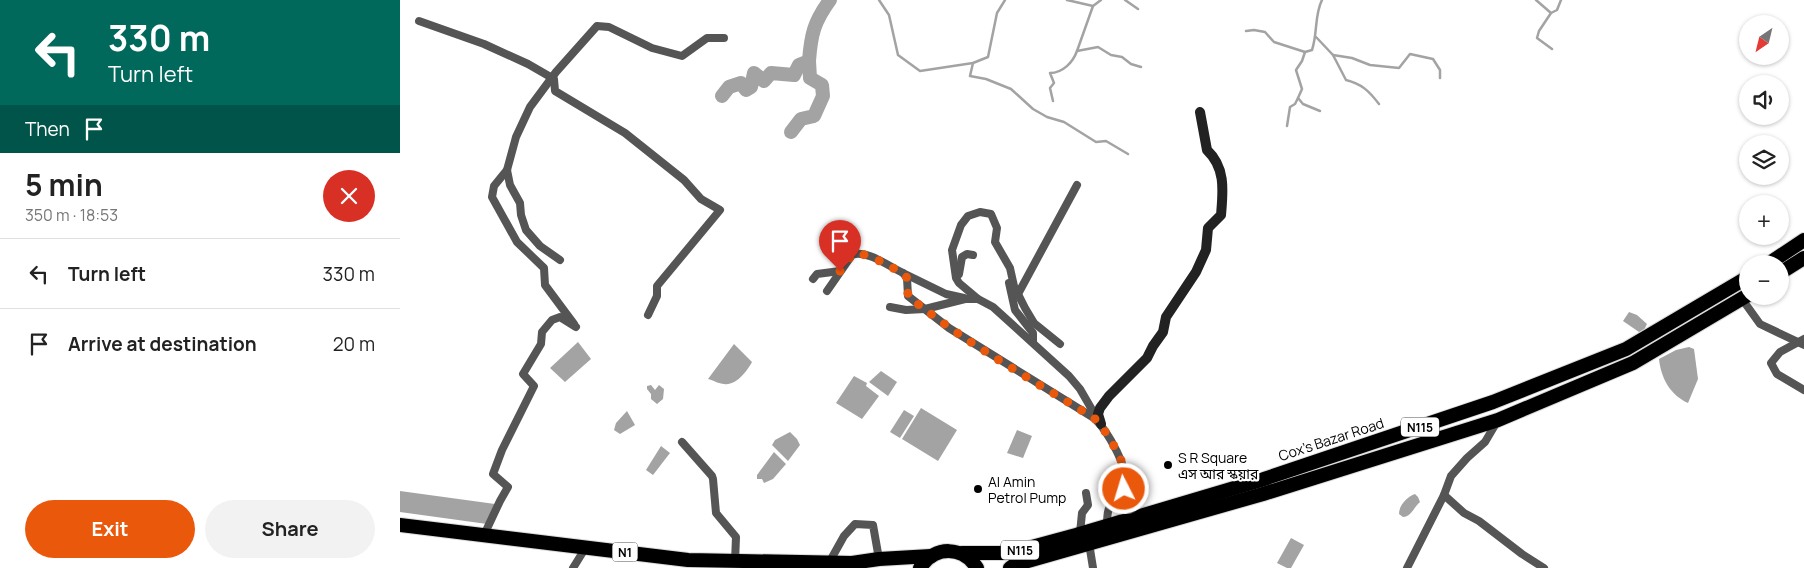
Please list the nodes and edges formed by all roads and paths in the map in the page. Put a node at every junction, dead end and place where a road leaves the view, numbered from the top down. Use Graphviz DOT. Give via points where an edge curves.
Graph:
graph roads {
  1 [pos="419,21"];
  2 [pos="724,38"];
  3 [pos="551,78"];
  4 [pos="1200,112"];
  5 [pos="507,170"];
  6 [pos="1078,185"];
  7 [pos="1804,240"];
  8 [pos="998,248"];
  9 [pos="973,254"];
  10 [pos="1782,255"];
  11 [pos="1804,258"];
  12 [pos="560,260"];
  13 [pos="1789,267"];
  14 [pos="840,271"];
  15 [pos="904,274"];
  16 [pos="813,279"];
  17 [pos="958,281"];
  18 [pos="1739,282"];
  19 [pos="827,292"];
  20 [pos="1018,294"];
  21 [pos="965,299"];
  22 [pos="978,299"];
  23 [pos="1739,301"];
  24 [pos="1749,305"];
  25 [pos="890,307"];
  26 [pos="924,309"];
  27 [pos="648,315"];
  28 [pos="1033,342"];
  29 [pos="1802,342"];
  30 [pos="1060,344"];
  31 [pos="1804,390"];
  32 [pos="1498,420"];
  33 [pos="1100,424"];
  34 [pos="682,442"];
  35 [pos="1126,475"];
  36 [pos="1140,476"];
  37 [pos="1086,493"];
  38 [pos="1444,495"];
  39 [pos="400,525"];
  40 [pos="1107,525"];
  41 [pos="484,535"];
  42 [pos="1084,538"];
  43 [pos="586,547"];
  44 [pos="962,553"];
  45 [pos="931,556"];
  46 [pos="879,558"];
  47 [pos="830,561"];
  48 [pos="735,562"];
  49 [pos="857,565"];
  50 [pos="573,568"];
  51 [pos="920,568"];
  52 [pos="977,568"];
  53 [pos="1010,568"];
  54 [pos="1093,568"];
  55 [pos="1407,568"];
  56 [pos="1544,568"];
  1 -- 3 [label="street" via="484,44"];
  2 -- 3 [label="street" via="707,38 682,56 652,48 609,27 597,26"];
  3 -- 5 [label="street" via="530,107 516,137"];
  3 -- 27 [label="street" via="554,79 555,91 625,133 684,180 701,199 720,210 661,280"];
  4 -- 33 [label="street" via="1207,150 1222,173 1221,215 1208,228 1206,250 1196,272 1166,317 1163,332 1147,358 1100,408"];
  5 -- 12 [label="street" via="526,230 540,246"];
  5 -- 41 [label="street" via="494,186 492,197 517,242 544,268 546,285 576,327 560,317 552,320 542,332 541,344 523,374 534,386 493,474 508,487"];
  6 -- 20 [label="street"];
  7 -- 10 [label="highway"];
  8 -- 17 [label="street" via="995,242 997,228 991,214 980,212 968,216 961,225 952,250"];
  8 -- 20 [label="street" via="1010,268"];
  8 -- 28 [label="street" via="1015,310 1033,333"];
  9 -- 17 [label="street" via="962,257"];
  11 -- 13 [label="highway"];
  14 -- 15 [label="street" via="857,253"];
  14 -- 16 [label="street" via="817,274"];
  14 -- 19 [label="street"];
  15 -- 21 [label="street" via="946,294"];
  15 -- 26 [label="street" via="908,296"];
  17 -- 22 [label="street"];
  18 -- 40 [label="highway, Cox's Bazar Road / N115" via="1626,349 1493,402 1258,481"];
  20 -- 30 [label="street" via="1034,323"];
  21 -- 22 [label="street"];
  21 -- 26 [label="street"];
  22 -- 28 [label="street" via="993,307"];
  23 -- 32 [label="highway, Cox's Bazar Road / N115" via="1633,363"];
  24 -- 29 [label="street" via="1760,324"];
  25 -- 26 [label="street"];
  26 -- 33 [label="street"];
  28 -- 33 [label="street" via="1080,389"];
  29 -- 31 [label="street" via="1780,352 1771,363 1777,374"];
  32 -- 38 [label="street" via="1485,442 1451,476"];
  32 -- 42 [label="highway, Cox's Bazar Road / N115" via="1263,494"];
  33 -- 35 [label="street"];
  34 -- 48 [label="street" via="713,479 716,513 736,537"];
  35 -- 36 [label="street"];
  35 -- 40 [label="street" via="1124,489 1108,507"];
  37 -- 42 [label="street" via="1088,505 1082,513"];
  38 -- 55 [label="street"];
  38 -- 56 [label="street" via="1464,513"];
  39 -- 41 [label="highway, N1"];
  40 -- 42 [label="highway, Cox's Bazar Road / N115"];
  41 -- 43 [label="highway, N1"];
  42 -- 44 [label="highway, Cox's Bazar Road / N115" via="1010,553"];
  42 -- 53 [label="highway, Cox's Bazar Road / N115"];
  42 -- 54 [label="street"];
  43 -- 48 [label="highway, N1" via="688,560"];
  43 -- 50 [label="street"];
  44 -- 45 [label="highway, Cox's Bazar Road" via="943,551"];
  44 -- 52 [label="highway"];
  45 -- 46 [label="highway, N1"];
  45 -- 51 [label="highway"];
  46 -- 47 [label="street" via="873,525 855,524"];
  46 -- 49 [label="highway, N1"];
  47 -- 48 [label="highway, N1"];
  47 -- 49 [label="highway, N1"];
}
